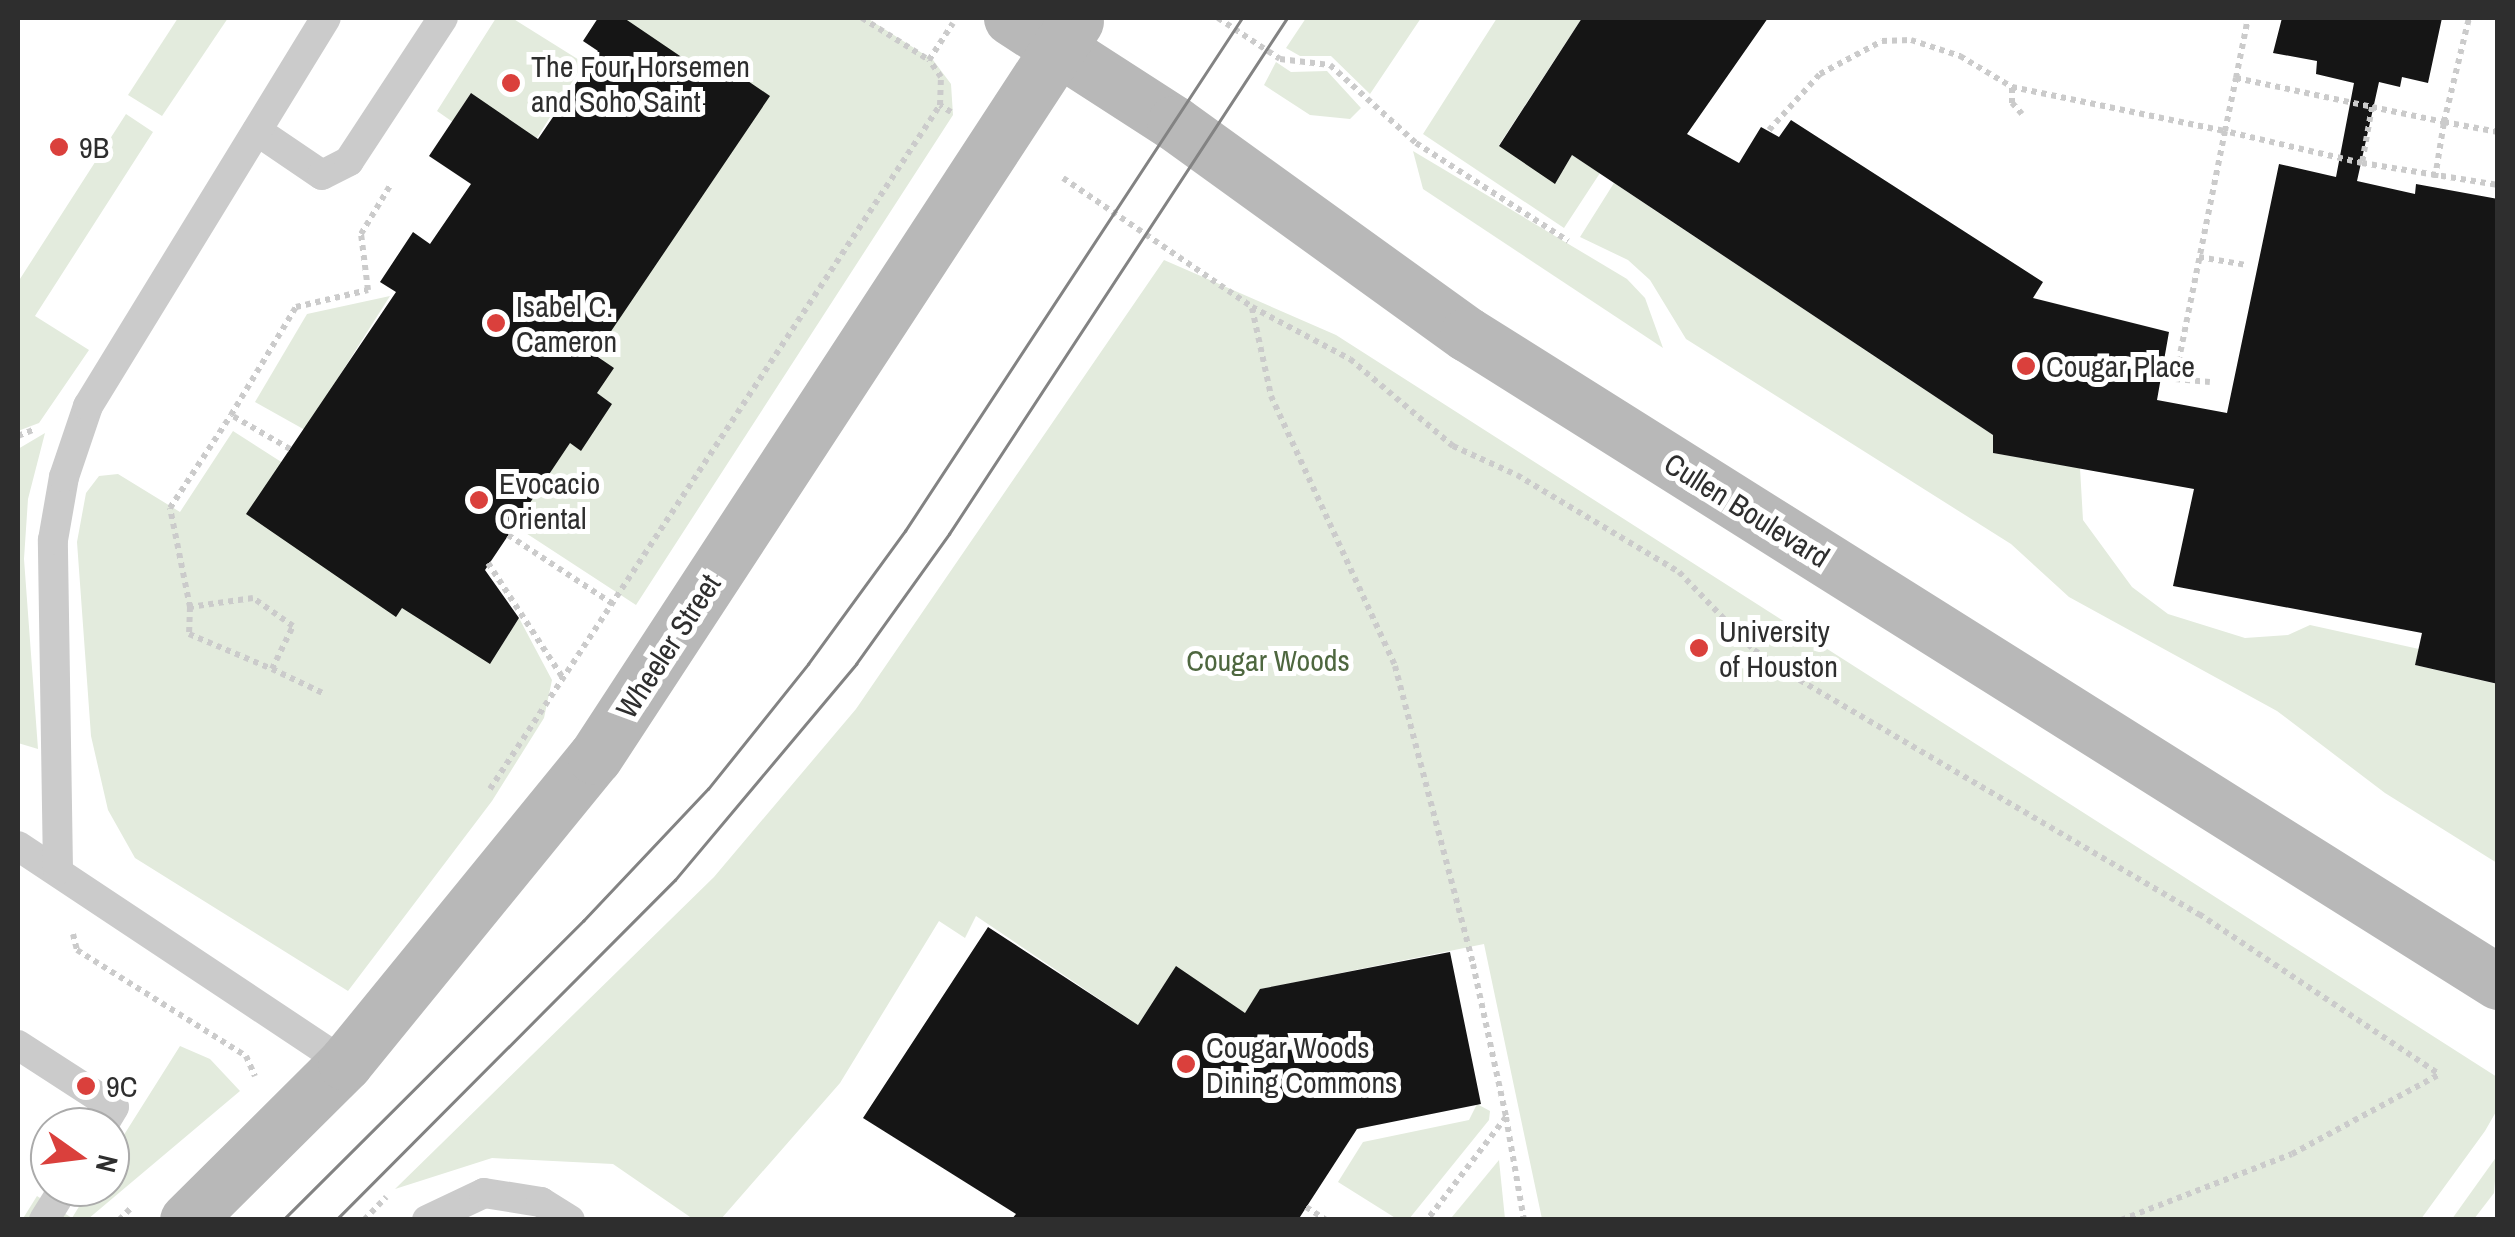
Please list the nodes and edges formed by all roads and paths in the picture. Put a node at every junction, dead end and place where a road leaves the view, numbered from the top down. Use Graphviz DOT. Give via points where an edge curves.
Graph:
graph roads {
  1 [pos="326,18"];
  2 [pos="443,18"];
  3 [pos="862,18"];
  4 [pos="1011,18"];
  5 [pos="1218,18"];
  6 [pos="2248,18"];
  7 [pos="2469,18"];
  8 [pos="1068,33"];
  9 [pos="946,36"];
  10 [pos="929,60"];
  11 [pos="2236,78"];
  12 [pos="2012,88"];
  13 [pos="940,106"];
  14 [pos="2372,107"];
  15 [pos="2022,114"];
  16 [pos="961,118"];
  17 [pos="2444,122"];
  18 [pos="257,130"];
  19 [pos="1768,130"];
  20 [pos="2225,131"];
  21 [pos="2498,132"];
  22 [pos="2362,163"];
  23 [pos="402,167"];
  24 [pos="1064,178"];
  25 [pos="2436,178"];
  26 [pos="2498,185"];
  27 [pos="1568,241"];
  28 [pos="2200,257"];
  29 [pos="2247,264"];
  30 [pos="1252,307"];
  31 [pos="2210,382"];
  32 [pos="231,416"];
  33 [pos="290,450"];
  34 [pos="508,535"];
  35 [pos="488,563"];
  36 [pos="613,604"];
  37 [pos="190,608"];
  38 [pos="272,669"];
  39 [pos="564,678"];
  40 [pos="325,694"];
  41 [pos="479,806"];
  42 [pos="18,846"];
  43 [pos="58,870"];
  44 [pos="2498,982"];
  45 [pos="18,1046"];
  46 [pos="345,1063"];
  47 [pos="114,1107"];
  48 [pos="1506,1118"];
  49 [pos="386,1197"];
  50 [pos="1306,1207"];
  51 [pos="187,1220"];
  52 [pos="364,1220"];
  53 [pos="427,1220"];
  54 [pos="570,1220"];
  55 [pos="1326,1220"];
  56 [pos="1428,1220"];
  57 [pos="1524,1220"];
  58 [pos="2120,1220"];
  1 -- 18 [label="lane"];
  2 -- 18 [label="lane" via="349,161 322,175"];
  3 -- 10 [label="path"];
  4 -- 8 [label="street, Cullen Boulevard"];
  5 -- 27 [label="path" via="1280,59 1330,65 1416,143"];
  6 -- 11 [label="path"];
  7 -- 17 [label="path"];
  8 -- 44 [label="street, Cullen Boulevard" via="1174,123 1466,334"];
  8 -- 46 [label="street, Wheeler Street" via="595,758"];
  9 -- 10 [label="path"];
  10 -- 13 [label="path" via="941,77"];
  11 -- 14 [label="path"];
  11 -- 20 [label="path"];
  12 -- 15 [label="path" via="2012,103"];
  12 -- 19 [label="path" via="1960,56 1911,40 1882,42 1820,74"];
  12 -- 20 [label="path"];
  13 -- 16 [label="path"];
  13 -- 36 [label="path"];
  14 -- 17 [label="path"];
  14 -- 22 [label="path"];
  17 -- 21 [label="path"];
  17 -- 25 [label="path"];
  18 -- 43 [label="lane" via="88,406 64,477 53,540"];
  20 -- 22 [label="path"];
  20 -- 28 [label="path"];
  22 -- 25 [label="path"];
  23 -- 32 [label="path" via="361,234 368,290 296,307"];
  24 -- 30 [label="path"];
  25 -- 26 [label="path"];
  28 -- 29 [label="path"];
  28 -- 31 [label="path" via="2175,380"];
  30 -- 48 [label="path" via="1271,396 1394,666 1474,964"];
  30 -- 58 [label="path" via="1350,359 1410,403 1453,446 1517,475 1679,572 1754,650 1791,675 2199,914 2439,1074 2292,1154"];
  32 -- 33 [label="path"];
  32 -- 37 [label="path" via="170,508"];
  34 -- 36 [label="path"];
  35 -- 39 [label="path"];
  36 -- 39 [label="path"];
  37 -- 38 [label="path" via="189,634"];
  37 -- 38 [label="path" via="252,598 293,626"];
  38 -- 40 [label="path"];
  39 -- 41 [label="path"];
  42 -- 43 [label="lane"];
  43 -- 46 [label="lane"];
  45 -- 47 [label="lane"];
  46 -- 51 [label="street, Wheeler Street"];
  48 -- 56 [label="path"];
  48 -- 57 [label="path"];
  49 -- 52 [label="path"];
  50 -- 55 [label="path"];
  53 -- 54 [label="lane" via="484,1193 541,1202"];
}
